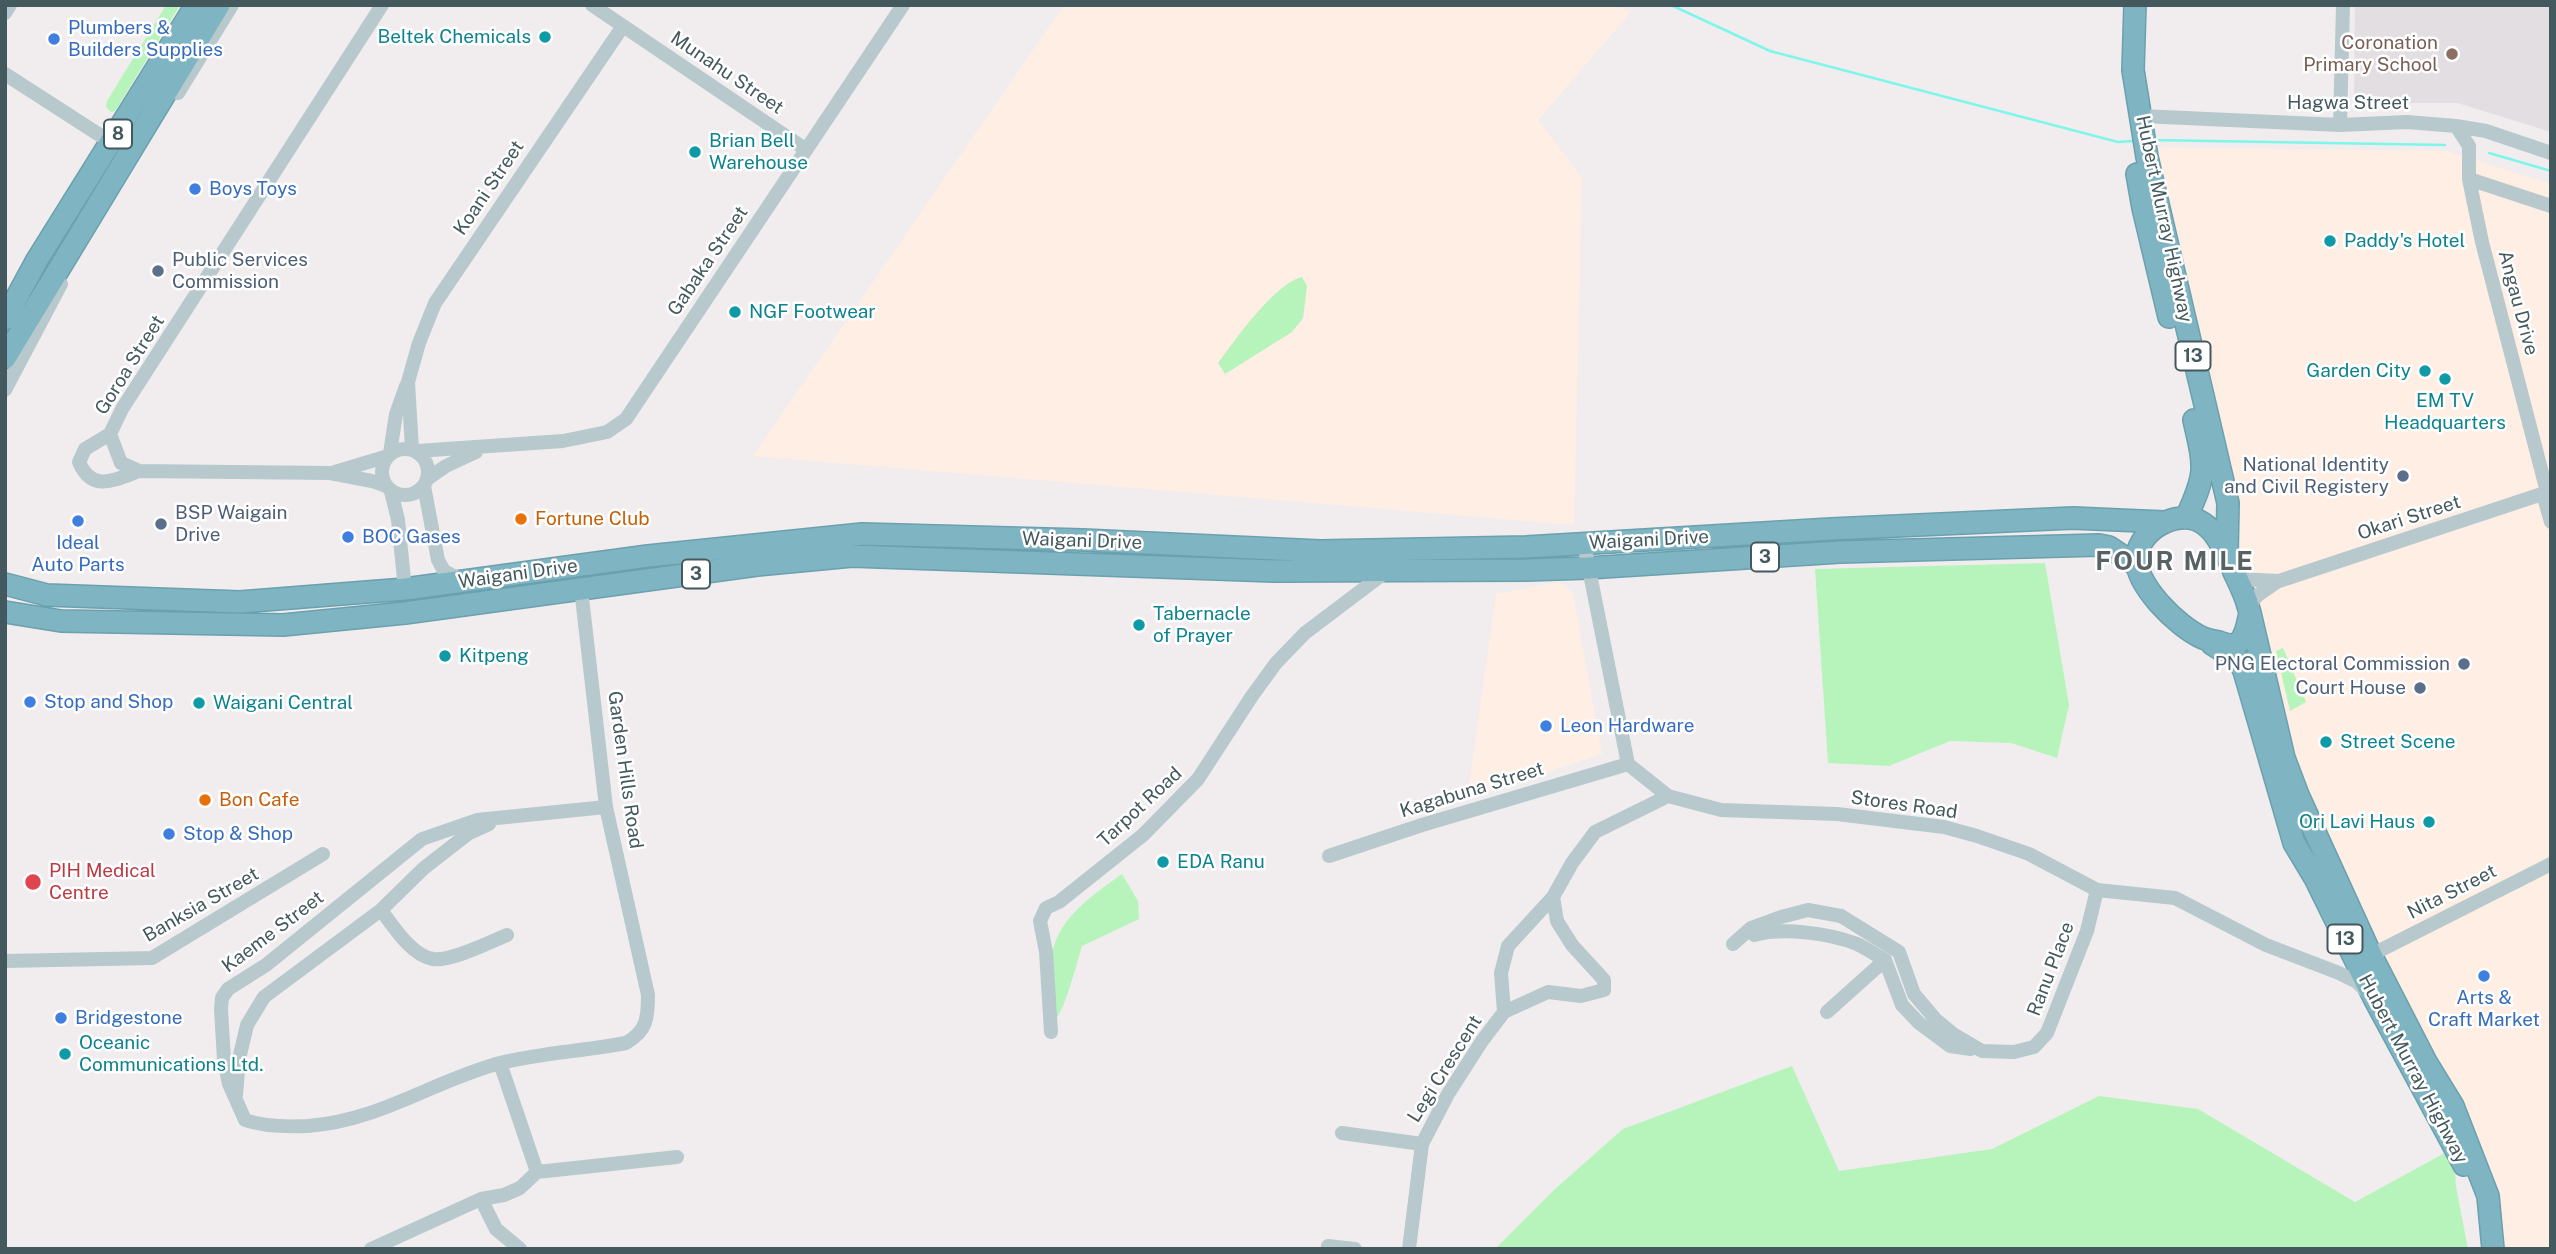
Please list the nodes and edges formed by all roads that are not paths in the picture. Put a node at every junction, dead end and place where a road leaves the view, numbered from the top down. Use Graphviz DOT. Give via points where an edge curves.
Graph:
graph roads {
  1 [pos="10,5"];
  2 [pos="196,5"];
  3 [pos="219,5"];
  4 [pos="232,5"];
  5 [pos="382,5"];
  6 [pos="592,5"];
  7 [pos="903,5"];
  8 [pos="2121,5"];
  9 [pos="2135,5"];
  10 [pos="2343,5"];
  11 [pos="5,13"];
  12 [pos="623,26"];
  13 [pos="5,74"];
  14 [pos="2137,125"];
  15 [pos="2340,125"];
  16 [pos="2456,126"];
  17 [pos="112,143"];
  18 [pos="805,149"];
  19 [pos="2551,153"];
  20 [pos="2141,158"];
  21 [pos="2469,180"];
  22 [pos="2551,206"];
  23 [pos="87,231"];
  24 [pos="37,260"];
  25 [pos="72,265"];
  26 [pos="5,293"];
  27 [pos="5,319"];
  28 [pos="5,358"];
  29 [pos="408,382"];
  30 [pos="5,390"];
  31 [pos="110,434"];
  32 [pos="487,447"];
  33 [pos="415,450"];
  34 [pos="389,454"];
  35 [pos="139,471"];
  36 [pos="330,473"];
  37 [pos="425,483"];
  38 [pos="389,489"];
  39 [pos="2547,492"];
  40 [pos="2186,518"];
  41 [pos="2164,522"];
  42 [pos="2551,522"];
  43 [pos="781,543"];
  44 [pos="1584,544"];
  45 [pos="1217,546"];
  46 [pos="2227,555"];
  47 [pos="648,556"];
  48 [pos="885,557"];
  49 [pos="757,565"];
  50 [pos="2136,565"];
  51 [pos="1588,568"];
  52 [pos="1346,570"];
  53 [pos="1389,570"];
  54 [pos="2237,579"];
  55 [pos="463,581"];
  56 [pos="2279,581"];
  57 [pos="5,584"];
  58 [pos="405,589"];
  59 [pos="581,589"];
  60 [pos="508,599"];
  61 [pos="2249,610"];
  62 [pos="5,612"];
  63 [pos="61,621"];
  64 [pos="5,626"];
  65 [pos="2202,638"];
  66 [pos="1628,764"];
  67 [pos="1668,796"];
  68 [pos="606,807"];
  69 [pos="499,819"];
  70 [pos="323,855"];
  71 [pos="1329,856"];
  72 [pos="2551,864"];
  73 [pos="2097,890"];
  74 [pos="1553,897"];
  75 [pos="381,910"];
  76 [pos="507,935"];
  77 [pos="2371,955"];
  78 [pos="1885,960"];
  79 [pos="5,961"];
  80 [pos="648,995"];
  81 [pos="2374,998"];
  82 [pos="1504,1012"];
  83 [pos="1827,1012"];
  84 [pos="1051,1032"];
  85 [pos="1982,1051"];
  86 [pos="499,1063"];
  87 [pos="236,1100"];
  88 [pos="1342,1133"];
  89 [pos="1422,1144"];
  90 [pos="677,1157"];
  91 [pos="537,1172"];
  92 [pos="481,1199"];
  93 [pos="1328,1245"];
  94 [pos="371,1249"];
  95 [pos="520,1249"];
  96 [pos="1355,1249"];
  97 [pos="1409,1249"];
  98 [pos="2482,1249"];
  99 [pos="2493,1249"];
  1 -- 11 [label="street"];
  2 -- 17 [label="highway, 8"];
  3 -- 23 [label="highway, 8"];
  4 -- 23 [label="street"];
  5 -- 31 [label="street, Goroa Street"];
  6 -- 12 [label="street, Munahu Street"];
  7 -- 18 [label="street, Gabaka Street"];
  8 -- 14 [label="highway, Hubert Murray Highway / 13" via="2120,60"];
  9 -- 14 [label="highway, Hubert Murray Highway / 13"];
  10 -- 15 [label="street"];
  12 -- 18 [label="street, Munahu Street"];
  12 -- 29 [label="street, Koani Street" via="435,303"];
  13 -- 17 [label="street"];
  14 -- 15 [label="street, Hagwa Street"];
  14 -- 20 [label="highway, Hubert Murray Highway / 13"];
  15 -- 16 [label="street, Hagwa Street" via="2407,122"];
  16 -- 19 [label="street, Hagwa Street"];
  16 -- 21 [label="street, Angau Drive" via="2469,154"];
  17 -- 24 [label="highway, 8"];
  18 -- 32 [label="street, Gabaka Street" via="626,419 592,436"];
  20 -- 40 [label="highway, Hubert Murray Highway / 13" via="2143,208 2204,469"];
  20 -- 46 [label="highway, Hubert Murray Highway / 13" via="2228,503"];
  21 -- 22 [label="street"];
  21 -- 39 [label="street, Angau Drive"];
  23 -- 25 [label="highway"];
  23 -- 28 [label="highway, 8"];
  24 -- 26 [label="highway"];
  24 -- 27 [label="highway, 8"];
  25 -- 30 [label="street"];
  29 -- 33 [label="street, Koani Street"];
  29 -- 34 [label="street, Koani Street"];
  31 -- 35 [label="street, Goroa Street" via="121,463"];
  31 -- 35 [label="street" via="85,449 79,462 84,474 110,482"];
  32 -- 33 [label="street, Gabaka Street"];
  32 -- 37 [label="street, Gabaka Street" via="446,466"];
  33 -- 34 [label="street" via="403,448"];
  33 -- 37 [label="street" via="427,463"];
  34 -- 36 [label="street"];
  34 -- 38 [label="street" via="382,471"];
  35 -- 36 [label="street"];
  36 -- 38 [label="street"];
  37 -- 38 [label="street" via="412,494"];
  37 -- 55 [label="street" via="438,560 444,570"];
  38 -- 58 [label="street" via="398,520"];
  39 -- 42 [label="street, Angau Drive"];
  39 -- 56 [label="street, Okari Street"];
  40 -- 41 [label="highway"];
  40 -- 46 [label="highway, 13" via="2197,519 2215,533"];
  41 -- 44 [label="highway, Waigani Drive / 3" via="2073,518"];
  41 -- 50 [label="highway" via="2141,543"];
  43 -- 45 [label="highway, Waigani Drive / 3" via="862,534"];
  43 -- 47 [label="highway, Waigani Drive / 3"];
  43 -- 48 [label="highway" via="781,556 869,550"];
  44 -- 45 [label="highway, Waigani Drive / 3" via="1320,551"];
  44 -- 51 [label="street"];
  45 -- 52 [label="highway" via="1231,554 1341,556"];
  46 -- 54 [label="highway, 13"];
  47 -- 49 [label="highway" via="668,563 753,553"];
  47 -- 55 [label="highway, Waigani Drive / 3"];
  48 -- 49 [label="highway, Waigani Drive / 3"];
  48 -- 52 [label="highway, Waigani Drive / 3"];
  49 -- 59 [label="highway, Waigani Drive / 3"];
  50 -- 51 [label="highway, Waigani Drive / 3" via="2099,544 1840,552"];
  50 -- 65 [label="highway, 13" via="2150,593"];
  51 -- 53 [label="highway, Waigani Drive / 3"];
  51 -- 66 [label="street"];
  52 -- 53 [label="highway, Waigani Drive / 3"];
  53 -- 84 [label="street, Tarpot Road" via="1304,634 1276,663 1198,779 1143,835 1046,908 1040,921"];
  54 -- 56 [label="street, Okari Street"];
  54 -- 61 [label="highway, 13"];
  55 -- 58 [label="highway, Waigani Drive / 3"];
  56 -- 61 [label="street, Okari Street" via="2258,595"];
  57 -- 58 [label="highway, Waigani Drive / 3" via="47,595 240,602"];
  58 -- 60 [label="highway" via="412,604 496,594"];
  59 -- 60 [label="highway, Waigani Drive / 3"];
  59 -- 68 [label="street, Garden Hills Road"];
  60 -- 63 [label="highway, Waigani Drive / 3" via="283,625"];
  61 -- 65 [label="highway, 13" via="2239,643 2231,646"];
  61 -- 77 [label="highway, Hubert Murray Highway / 13" via="2284,758"];
  62 -- 63 [label="highway, Waigani Drive / 3"];
  63 -- 64 [label="highway"];
  65 -- 81 [label="highway, Hubert Murray Highway / 13" via="2239,661 2294,843"];
  66 -- 67 [label="street, Stores Road"];
  66 -- 71 [label="street, Kagabuna Street"];
  67 -- 73 [label="street, Stores Road" via="1721,810 1837,814 1944,827 2029,854"];
  67 -- 74 [label="street" via="1595,832"];
  68 -- 69 [label="street, Kaeme Street"];
  68 -- 80 [label="street, Garden Hills Road"];
  69 -- 75 [label="street" via="469,833"];
  69 -- 87 [label="street, Kaeme Street" via="477,820 422,839 266,965 228,989 222,998 223,1051"];
  70 -- 79 [label="street, Banksia Street" via="152,958"];
  72 -- 77 [label="street, Nita Street"];
  73 -- 81 [label="street, Stores Road" via="2175,898 2266,945 2357,982"];
  73 -- 85 [label="street, Ranu Place" via="2087,931 2048,1033 2034,1047"];
  74 -- 82 [label="street" via="1508,946 1501,973"];
  74 -- 82 [label="street, Legi Crescent" via="1557,921 1604,980 1604,990 1581,996 1548,992"];
  75 -- 76 [label="street" via="412,946 434,960"];
  75 -- 87 [label="street" via="264,997 247,1025"];
  77 -- 99 [label="highway, Hubert Murray Highway / 13" via="2453,1106 2488,1196"];
  78 -- 83 [label="street"];
  78 -- 85 [label="street, Ranu Place" via="1902,1005 1919,1023 1950,1046"];
  78 -- 85 [label="street, Ranu Place" via="1856,944 1816,934 1770,930 1736,941 1751,928 1808,910 1841,916 1899,952 1914,994 1952,1034"];
  80 -- 86 [label="street, Kaeme Street" via="645,1025 626,1043"];
  81 -- 98 [label="highway, Hubert Murray Highway / 13" via="2467,1171"];
  82 -- 89 [label="street, Legi Crescent" via="1448,1094"];
  86 -- 87 [label="street, Kaeme Street" via="334,1124 256,1124 245,1120"];
  86 -- 91 [label="street"];
  88 -- 89 [label="street"];
  89 -- 97 [label="street"];
  90 -- 91 [label="street"];
  91 -- 92 [label="street" via="512,1192"];
  92 -- 94 [label="street"];
  92 -- 95 [label="street" via="496,1229"];
  93 -- 96 [label="street"];
}
